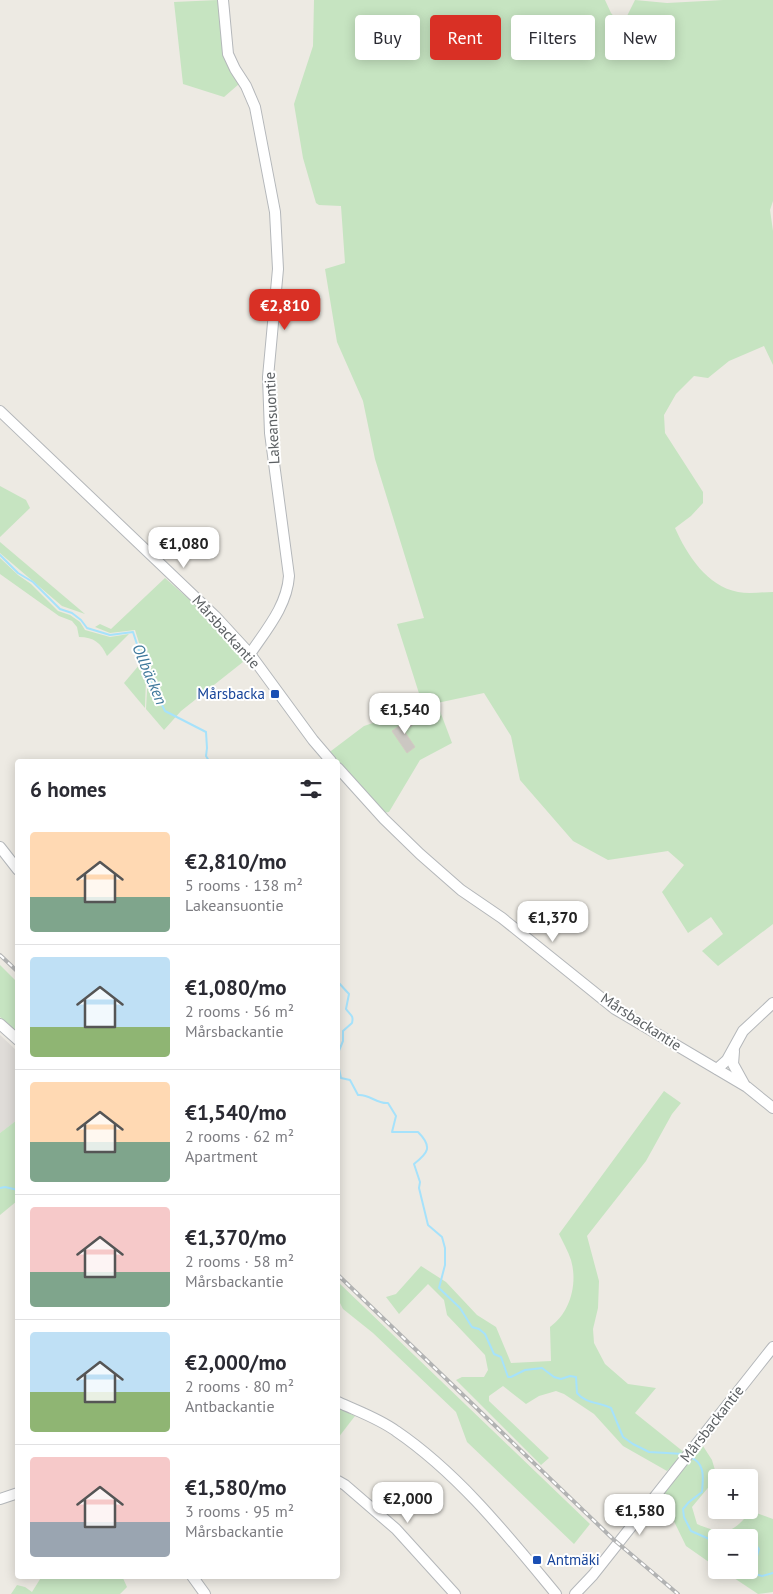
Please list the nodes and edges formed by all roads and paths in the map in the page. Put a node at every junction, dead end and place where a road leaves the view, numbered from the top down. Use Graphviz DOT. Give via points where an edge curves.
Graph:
graph roads {
  1 [pos="223,0"];
  2 [pos="0,411"];
  3 [pos="250,654"];
  4 [pos="329,759"];
  5 [pos="340,770"];
  6 [pos="0,847"];
  7 [pos="15,866"];
  8 [pos="773,1003"];
  9 [pos="0,1024"];
  10 [pos="15,1037"];
  11 [pos="734,1048"];
  12 [pos="717,1069"];
  13 [pos="747,1087"];
  14 [pos="773,1108"];
  15 [pos="773,1347"];
  16 [pos="340,1403"];
  17 [pos="340,1482"];
  18 [pos="15,1494"];
  19 [pos="0,1499"];
  20 [pos="194,1579"];
  21 [pos="205,1594"];
  22 [pos="455,1594"];
  23 [pos="556,1594"];
  24 [pos="575,1594"];
  1 -- 3 [label="street, Lakeansuontie" via="228,54 255,107 275,212 278,269 268,377 270,433 289,576 283,604"];
  2 -- 3 [label="street, Mårsbackantie" via="215,616"];
  3 -- 4 [label="street, Mårsbackantie"];
  5 -- 12 [label="street, Mårsbackantie" via="396,831 461,890 502,918 615,1009"];
  6 -- 7 [label="street"];
  8 -- 11 [label="street" via="743,1031"];
  9 -- 10 [label="street"];
  11 -- 12 [label="street"];
  11 -- 13 [label="street" via="733,1064"];
  12 -- 13 [label="street, Mårsbackantie"];
  13 -- 14 [label="street, Mårsbackantie"];
  15 -- 24 [label="street, Mårsbackantie"];
  16 -- 23 [label="street" via="378,1420 422,1451 492,1518"];
  17 -- 22 [label="street" via="396,1529"];
  18 -- 19 [label="street"];
  20 -- 21 [label="street"];
}
